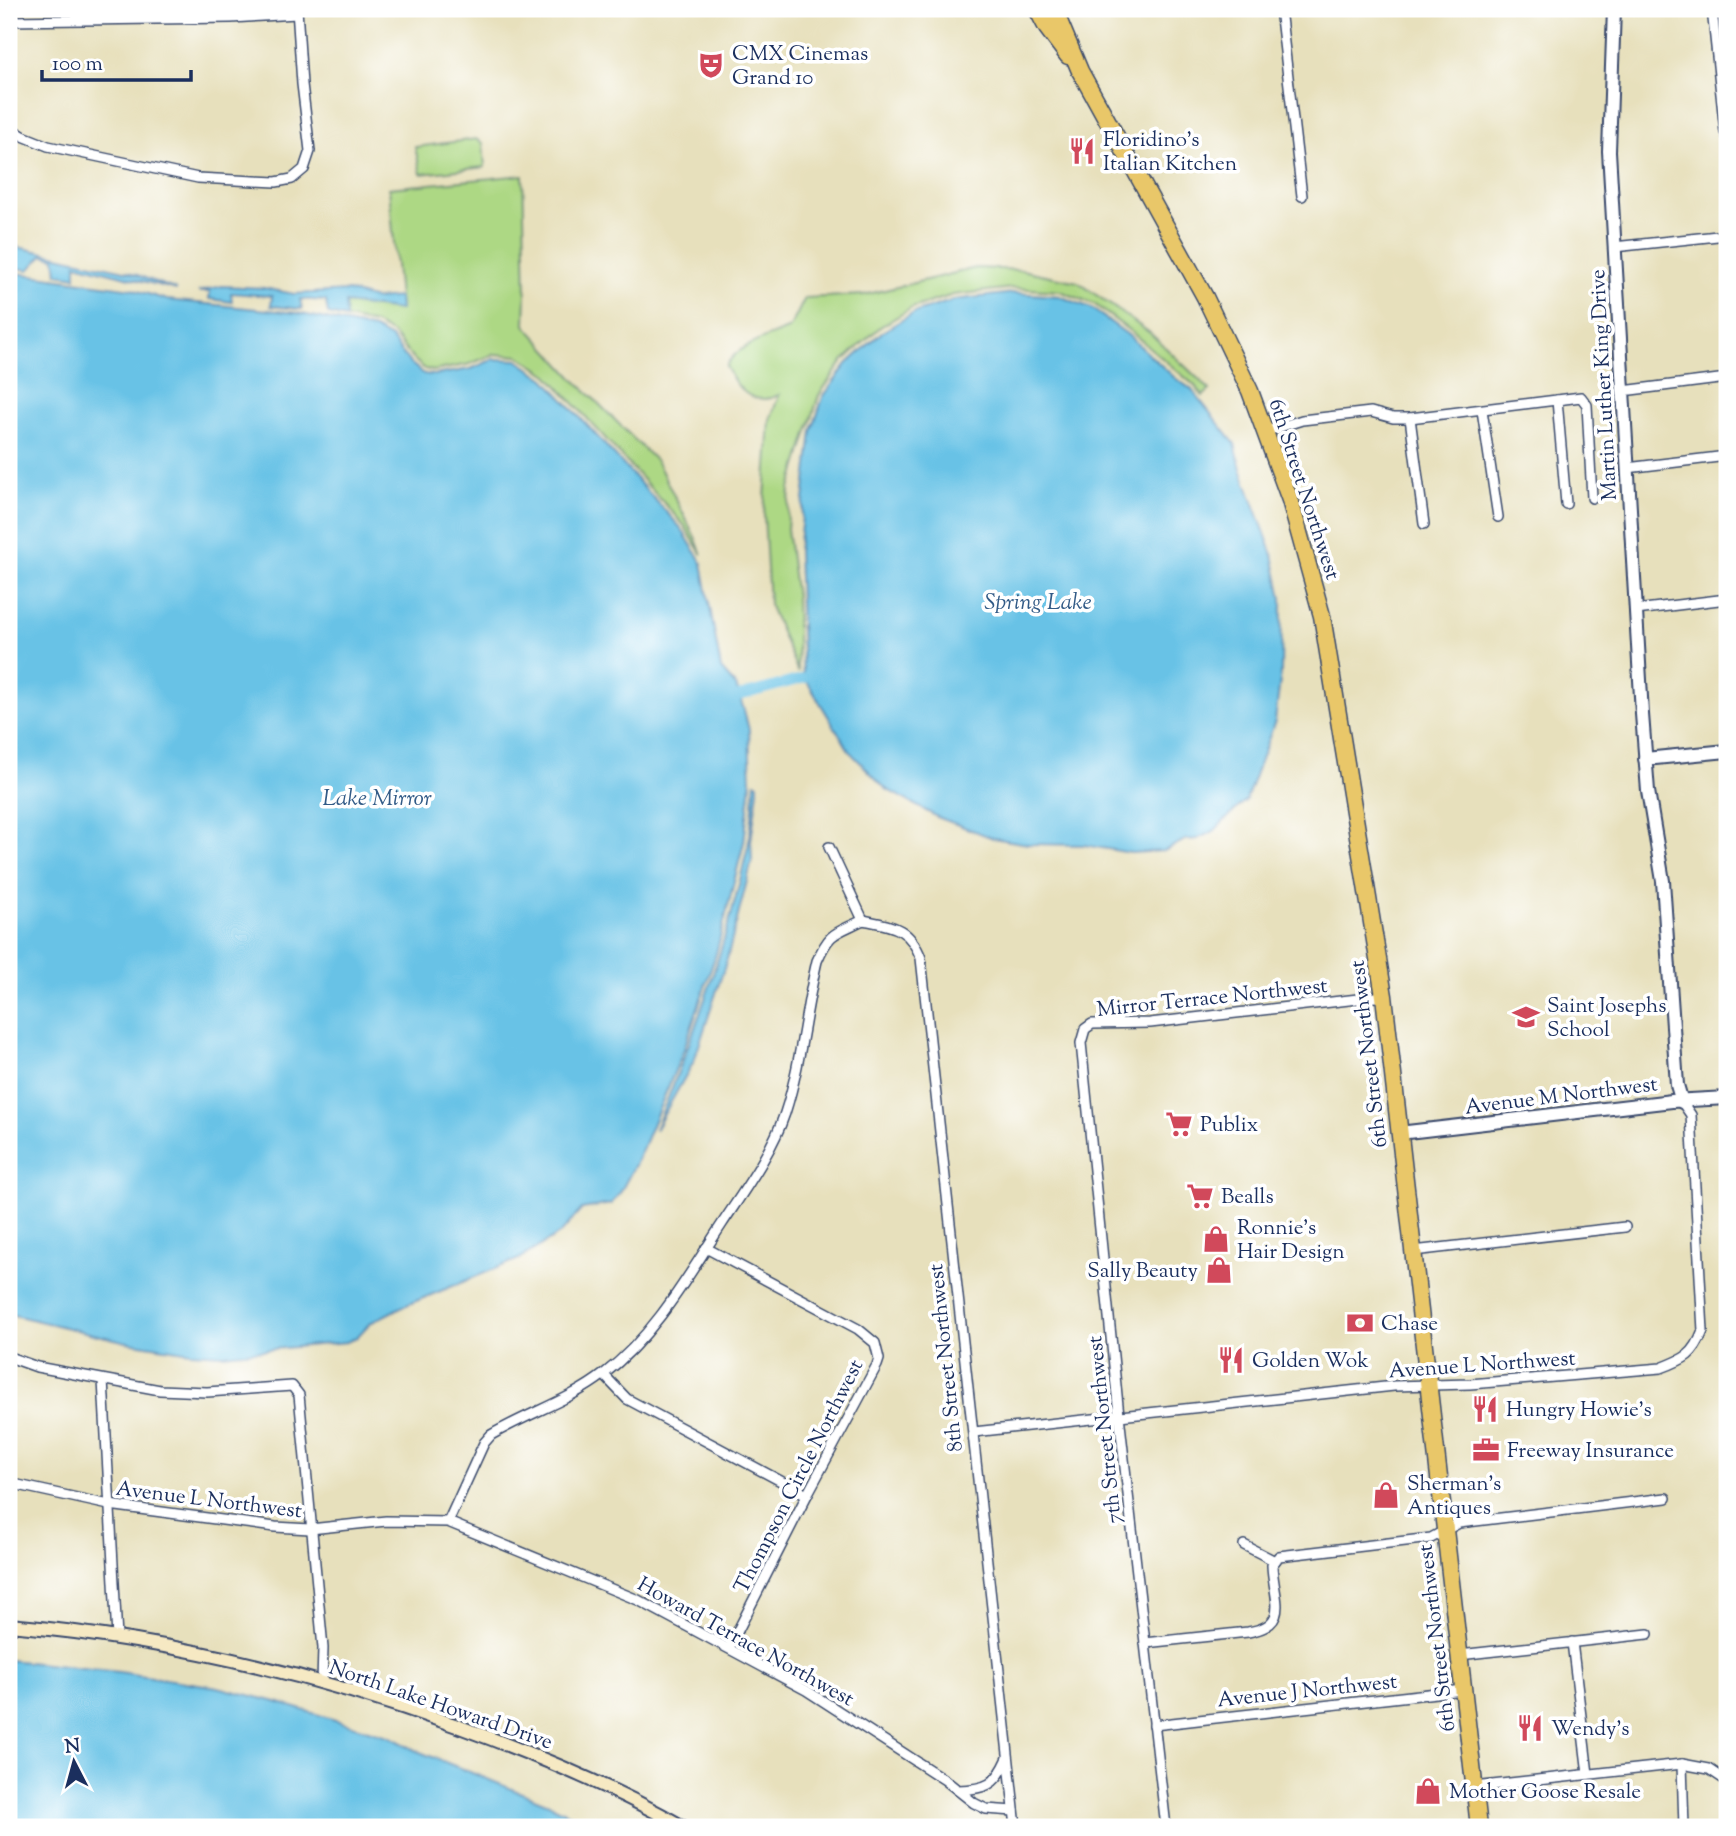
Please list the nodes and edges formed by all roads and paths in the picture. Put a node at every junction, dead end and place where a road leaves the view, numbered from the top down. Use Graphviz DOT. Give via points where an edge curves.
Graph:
graph roads {
  1 [pos="1037,9"];
  2 [pos="1054,9"];
  3 [pos="1280,9"];
  4 [pos="1614,9"];
  5 [pos="1712,9"];
  6 [pos="297,11"];
  7 [pos="9,21"];
  8 [pos="1080,71"];
  9 [pos="9,127"];
  10 [pos="1727,136"];
  11 [pos="1302,196"];
  12 [pos="1727,234"];
  13 [pos="1615,247"];
  14 [pos="1727,378"];
  15 [pos="1623,390"];
  16 [pos="1557,400"];
  17 [pos="1482,410"];
  18 [pos="1410,418"];
  19 [pos="1267,431"];
  20 [pos="1727,456"];
  21 [pos="1627,468"];
  22 [pos="1592,498"];
  23 [pos="1566,504"];
  24 [pos="1498,517"];
  25 [pos="1424,524"];
  26 [pos="1727,599"];
  27 [pos="1636,610"];
  28 [pos="1727,751"];
  29 [pos="1645,759"];
  30 [pos="829,847"];
  31 [pos="863,920"];
  32 [pos="1384,996"];
  33 [pos="1085,1029"];
  34 [pos="1727,1098"];
  35 [pos="1682,1102"];
  36 [pos="1399,1133"];
  37 [pos="1625,1227"];
  38 [pos="706,1248"];
  39 [pos="1413,1251"];
  40 [pos="9,1356"];
  41 [pos="604,1375"];
  42 [pos="103,1380"];
  43 [pos="1428,1385"];
  44 [pos="1119,1415"];
  45 [pos="974,1432"];
  46 [pos="9,1483"];
  47 [pos="807,1495"];
  48 [pos="1666,1499"];
  49 [pos="109,1505"];
  50 [pos="448,1522"];
  51 [pos="310,1529"];
  52 [pos="1444,1529"];
  53 [pos="1244,1545"];
  54 [pos="1275,1561"];
  55 [pos="9,1625"];
  56 [pos="1648,1634"];
  57 [pos="117,1638"];
  58 [pos="1572,1642"];
  59 [pos="1145,1643"];
  60 [pos="729,1648"];
  61 [pos="1459,1654"];
  62 [pos="322,1683"];
  63 [pos="1463,1690"];
  64 [pos="1154,1725"];
  65 [pos="1009,1756"];
  66 [pos="1682,1763"];
  67 [pos="1588,1774"];
  68 [pos="1727,1780"];
  69 [pos="1474,1787"];
  70 [pos="958,1790"];
  71 [pos="1014,1811"];
  72 [pos="683,1827"];
  73 [pos="1016,1827"];
  74 [pos="1166,1827"];
  75 [pos="1479,1827"];
  76 [pos="1684,1827"];
  1 -- 8 [label="highway"];
  2 -- 8 [label="highway"];
  3 -- 11 [label="street"];
  4 -- 13 [label="street, Martin Luther King Drive" via="1609,151"];
  5 -- 10 [label="street"];
  6 -- 7 [label="street" via="206,18"];
  6 -- 9 [label="street" via="310,152 304,169 292,179 186,176 48,146"];
  8 -- 19 [label="highway, 6th Street Northwest" via="1205,297"];
  12 -- 13 [label="street"];
  13 -- 15 [label="street, Martin Luther King Drive"];
  14 -- 15 [label="street"];
  15 -- 21 [label="street, Martin Luther King Drive"];
  16 -- 17 [label="street"];
  16 -- 22 [label="street" via="1586,400"];
  16 -- 23 [label="street"];
  17 -- 18 [label="street"];
  17 -- 24 [label="street"];
  18 -- 19 [label="street" via="1371,412 1302,420"];
  18 -- 25 [label="street"];
  19 -- 32 [label="highway, 6th Street Northwest" via="1322,616"];
  20 -- 21 [label="street"];
  21 -- 27 [label="street, Martin Luther King Drive"];
  26 -- 27 [label="street"];
  27 -- 29 [label="street, Martin Luther King Drive"];
  28 -- 29 [label="street"];
  29 -- 35 [label="street, Martin Luther King Drive" via="1660,857"];
  30 -- 31 [label="street"];
  31 -- 38 [label="street" via="828,938 817,961 790,1096 775,1136"];
  31 -- 45 [label="street, 8th Street Northwest" via="896,926 921,958"];
  32 -- 33 [label="street, Mirror Terrace Northwest" via="1150,1023 1100,1023"];
  32 -- 36 [label="highway, 6th Street Northwest"];
  33 -- 44 [label="street, 7th Street Northwest" via="1081,1051"];
  34 -- 35 [label="street, Avenue M Northwest"];
  35 -- 36 [label="street, Avenue M Northwest"];
  35 -- 43 [label="street, Avenue L Northwest" via="1691,1115 1703,1331 1686,1359 1661,1368"];
  36 -- 39 [label="highway, 6th Street Northwest"];
  37 -- 39 [label="street"];
  38 -- 41 [label="street" via="657,1320"];
  38 -- 47 [label="street, Thompson Circle Northwest" via="858,1329 875,1343 877,1366"];
  39 -- 43 [label="highway, 6th Street Northwest"];
  40 -- 42 [label="street" via="37,1367"];
  41 -- 47 [label="street" via="627,1399"];
  41 -- 50 [label="street" via="491,1434"];
  42 -- 49 [label="street"];
  42 -- 51 [label="street" via="180,1392 292,1386 299,1395"];
  43 -- 44 [label="street, Avenue L Northwest"];
  43 -- 52 [label="highway, 6th Street Northwest"];
  44 -- 45 [label="street, Avenue L Northwest"];
  44 -- 59 [label="street, 7th Street Northwest"];
  45 -- 65 [label="street, 8th Street Northwest"];
  46 -- 49 [label="street, Avenue L Northwest"];
  47 -- 60 [label="street, Thompson Circle Northwest"];
  48 -- 52 [label="street" via="1495,1517"];
  49 -- 51 [label="street, Avenue L Northwest"];
  49 -- 57 [label="street"];
  50 -- 51 [label="street, Avenue L Northwest" via="386,1521"];
  50 -- 60 [label="street, Howard Terrace Northwest" via="638,1600"];
  51 -- 62 [label="street" via="323,1648"];
  52 -- 54 [label="street" via="1431,1538 1279,1556"];
  52 -- 61 [label="highway, 6th Street Northwest"];
  53 -- 54 [label="street"];
  54 -- 59 [label="street" via="1277,1612 1270,1626"];
  55 -- 57 [label="main road, North Lake Howard Drive"];
  56 -- 58 [label="street"];
  57 -- 62 [label="main road, North Lake Howard Drive"];
  58 -- 61 [label="street"];
  58 -- 67 [label="street"];
  59 -- 64 [label="street, 7th Street Northwest"];
  60 -- 70 [label="street, Howard Terrace Northwest" via="841,1712"];
  61 -- 63 [label="highway, 6th Street Northwest"];
  62 -- 72 [label="main road, North Lake Howard Drive" via="515,1748"];
  63 -- 64 [label="street, Avenue J Northwest"];
  63 -- 69 [label="highway, 6th Street Northwest"];
  64 -- 74 [label="street, 7th Street Northwest"];
  65 -- 70 [label="street" via="995,1781 980,1789"];
  65 -- 71 [label="street, 8th Street Northwest"];
  66 -- 67 [label="street"];
  66 -- 68 [label="street" via="1709,1769"];
  66 -- 76 [label="street"];
  67 -- 69 [label="street"];
  69 -- 75 [label="highway, 6th Street Northwest"];
  70 -- 71 [label="street, Howard Terrace Northwest" via="986,1809"];
  71 -- 73 [label="street, 8th Street Northwest"];
}
